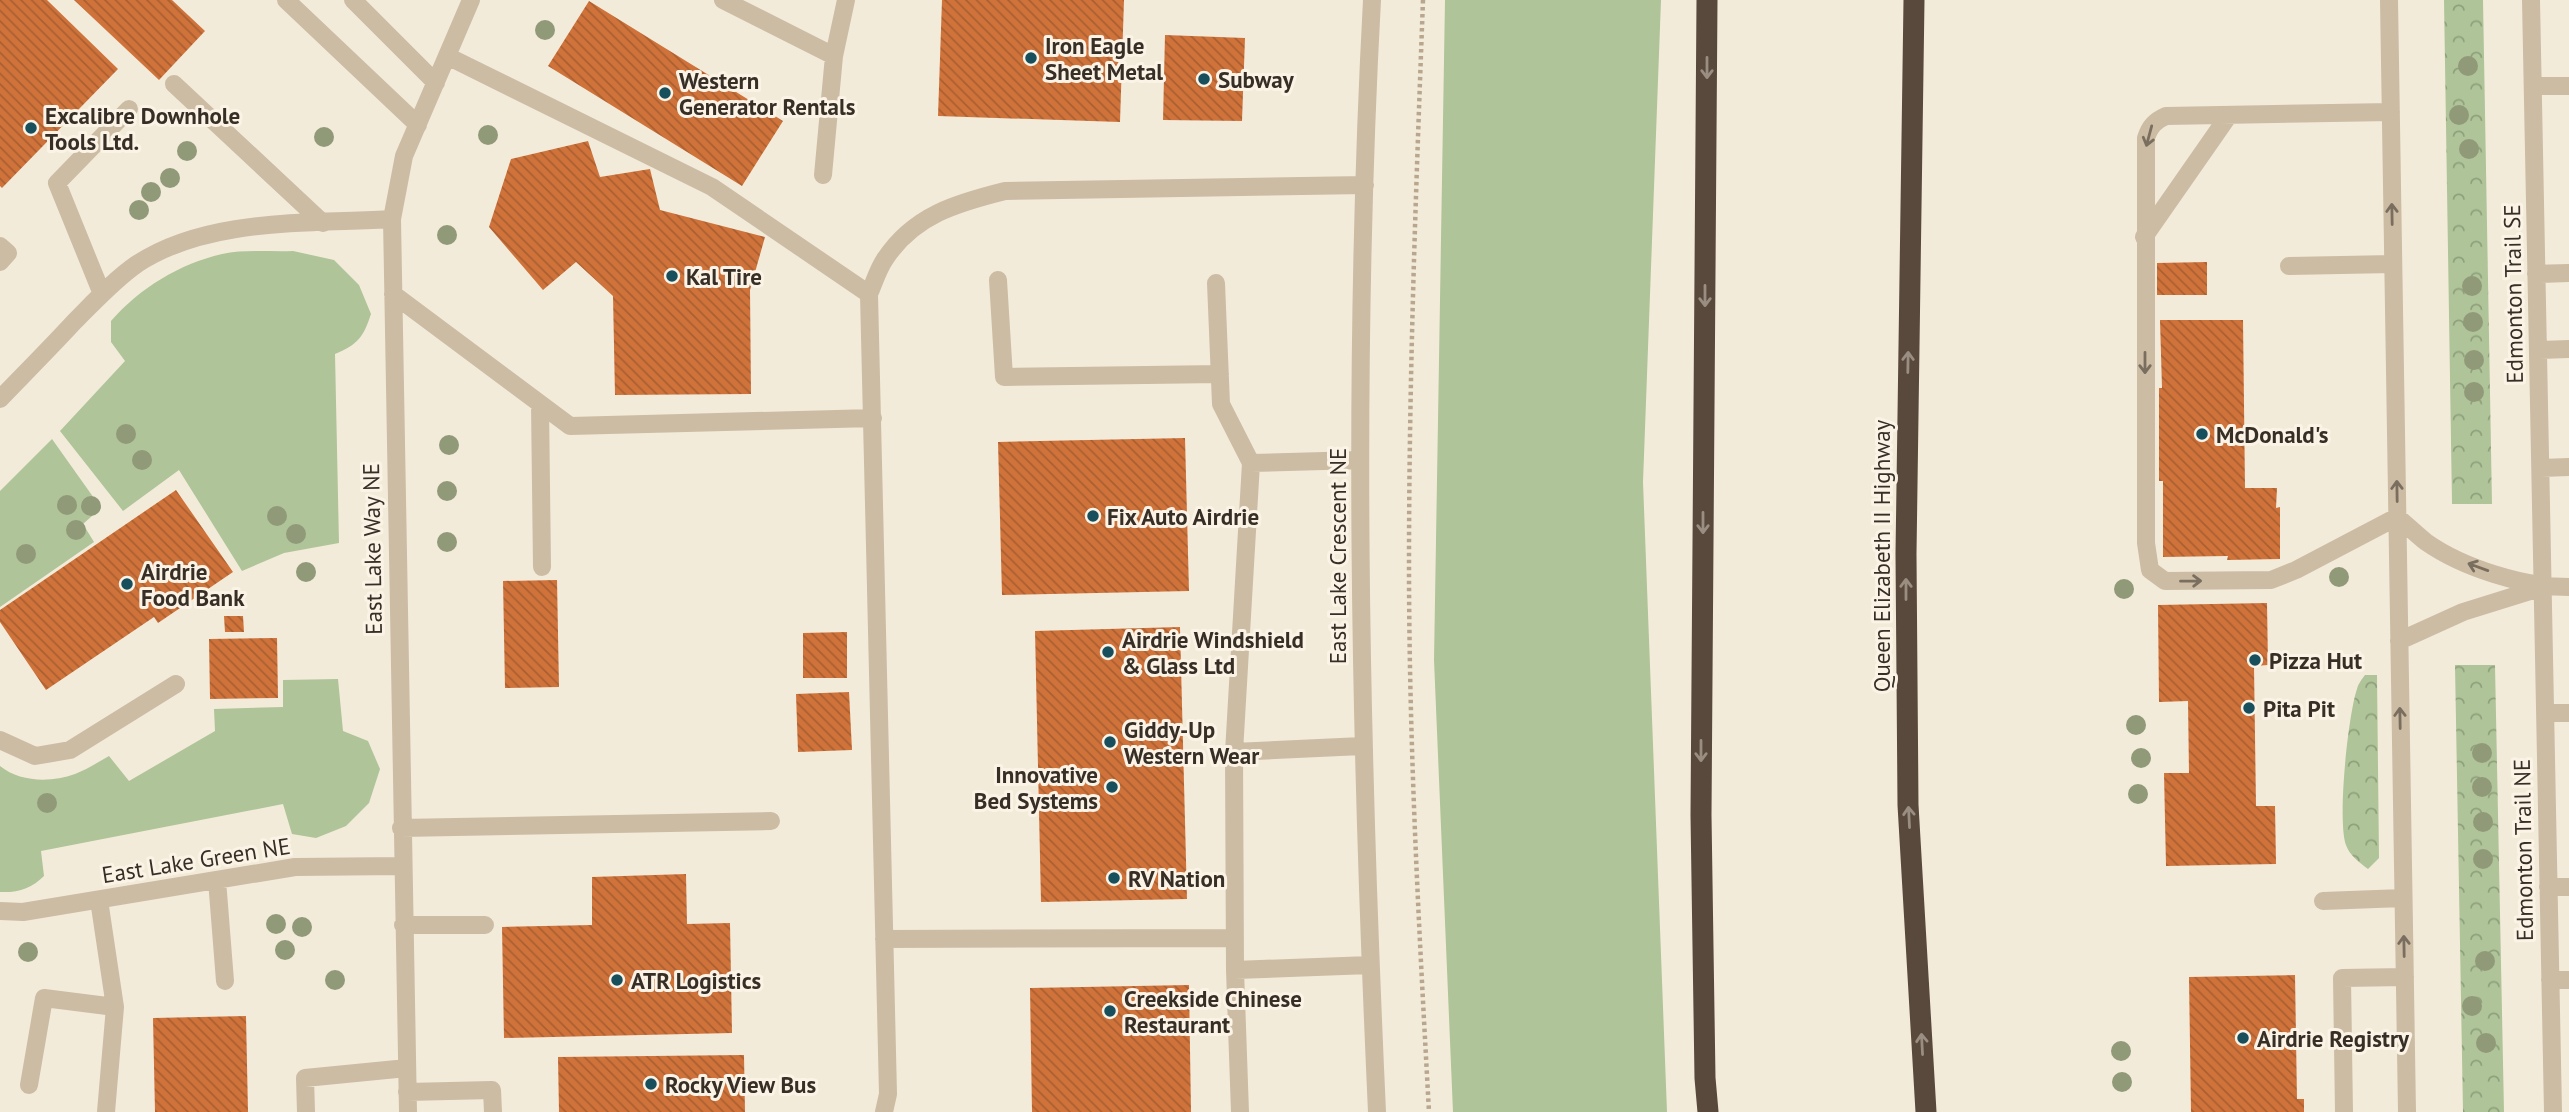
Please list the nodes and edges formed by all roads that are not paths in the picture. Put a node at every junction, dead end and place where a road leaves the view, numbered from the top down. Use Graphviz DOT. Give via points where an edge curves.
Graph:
graph roads {
  1 [pos="286,0"];
  2 [pos="353,0"];
  3 [pos="471,0"];
  4 [pos="723,0"];
  5 [pos="846,0"];
  6 [pos="1372,0"];
  7 [pos="1707,0"];
  8 [pos="1914,0"];
  9 [pos="2389,0"];
  10 [pos="2531,0"];
  11 [pos="447,56"];
  12 [pos="834,56"];
  13 [pos="174,83"];
  14 [pos="436,83"];
  15 [pos="2533,86"];
  16 [pos="2569,86"];
  17 [pos="129,109"];
  18 [pos="2391,112"];
  19 [pos="2229,115"];
  20 [pos="418,125"];
  21 [pos="823,175"];
  22 [pos="1365,185"];
  23 [pos="392,219"];
  24 [pos="323,223"];
  25 [pos="2144,237"];
  26 [pos="0,246"];
  27 [pos="0,262"];
  28 [pos="2393,264"];
  29 [pos="2289,266"];
  30 [pos="2569,273"];
  31 [pos="2536,274"];
  32 [pos="998,280"];
  33 [pos="1216,283"];
  34 [pos="102,294"];
  35 [pos="393,294"];
  36 [pos="870,294"];
  37 [pos="2569,349"];
  38 [pos="2538,350"];
  39 [pos="1220,373"];
  40 [pos="0,399"];
  41 [pos="540,404"];
  42 [pos="873,418"];
  43 [pos="1360,460"];
  44 [pos="1251,463"];
  45 [pos="2569,467"];
  46 [pos="2541,468"];
  47 [pos="2397,517"];
  48 [pos="542,567"];
  49 [pos="2543,587"];
  50 [pos="2569,587"];
  51 [pos="2399,642"];
  52 [pos="176,684"];
  53 [pos="2545,713"];
  54 [pos="2569,713"];
  55 [pos="0,740"];
  56 [pos="1362,746"];
  57 [pos="1234,752"];
  58 [pos="771,821"];
  59 [pos="401,828"];
  60 [pos="401,866"];
  61 [pos="217,880"];
  62 [pos="2548,887"];
  63 [pos="2569,887"];
  64 [pos="2403,898"];
  65 [pos="99,900"];
  66 [pos="2323,901"];
  67 [pos="0,911"];
  68 [pos="403,925"];
  69 [pos="485,925"];
  70 [pos="1235,938"];
  71 [pos="884,939"];
  72 [pos="1370,965"];
  73 [pos="1235,970"];
  74 [pos="2404,976"];
  75 [pos="2550,980"];
  76 [pos="2569,980"];
  77 [pos="225,981"];
  78 [pos="116,1007"];
  79 [pos="407,1068"];
  80 [pos="29,1085"];
  81 [pos="407,1092"];
  82 [pos="106,1112"];
  83 [pos="306,1112"];
  84 [pos="408,1112"];
  85 [pos="493,1112"];
  86 [pos="884,1112"];
  87 [pos="1240,1112"];
  88 [pos="1377,1112"];
  89 [pos="1708,1112"];
  90 [pos="1926,1112"];
  91 [pos="2344,1112"];
  92 [pos="2407,1112"];
  93 [pos="2553,1112"];
  1 -- 20 [label="street"];
  2 -- 14 [label="street"];
  3 -- 11 [label="street, East Lake Way NE"];
  4 -- 12 [label="street"];
  5 -- 12 [label="street"];
  6 -- 22 [label="street, East Lake Crescent NE"];
  7 -- 89 [label="highway, one-way" via="1701,815"];
  90 -- 8 [label="highway, Queen Elizabeth II Highway, one-way" via="1908,791 1906,554"];
  9 -- 18 [label="street"];
  10 -- 15 [label="street, Edmonton Trail SE"];
  11 -- 14 [label="street, East Lake Way NE"];
  11 -- 36 [label="street" via="712,187"];
  12 -- 21 [label="street"];
  13 -- 24 [label="street"];
  14 -- 20 [label="street, East Lake Way NE"];
  15 -- 16 [label="street"];
  15 -- 31 [label="street, Edmonton Trail SE"];
  17 -- 34 [label="street" via="57,183"];
  18 -- 19 [label="street"];
  28 -- 18 [label="street, one-way"];
  19 -- 25 [label="street"];
  19 -- 25 [label="street, one-way" via="2166,116 2149,128"];
  20 -- 23 [label="street, East Lake Way NE" via="404,156"];
  22 -- 36 [label="street" via="1005,191 957,203 912,227 885,260"];
  22 -- 43 [label="street, East Lake Crescent NE"];
  23 -- 24 [label="street"];
  23 -- 35 [label="street, East Lake Way NE"];
  24 -- 34 [label="street" via="212,233 174,244 137,264"];
  25 -- 47 [label="street, one-way" via="2146,543 2150,570 2165,581 2271,580"];
  26 -- 27 [label="street" via="8,253"];
  28 -- 29 [label="street"];
  47 -- 28 [label="street, one-way"];
  30 -- 31 [label="street"];
  31 -- 38 [label="street, Edmonton Trail SE"];
  32 -- 39 [label="street" via="1004,377"];
  33 -- 39 [label="street"];
  34 -- 40 [label="street"];
  35 -- 41 [label="street"];
  35 -- 59 [label="street, East Lake Way NE"];
  36 -- 42 [label="street"];
  37 -- 38 [label="street"];
  38 -- 46 [label="street, Edmonton Trail SE"];
  39 -- 44 [label="street" via="1221,404"];
  41 -- 42 [label="street" via="570,426"];
  41 -- 48 [label="street"];
  42 -- 71 [label="street"];
  43 -- 44 [label="street"];
  43 -- 56 [label="street, East Lake Crescent NE"];
  44 -- 57 [label="street"];
  45 -- 46 [label="street"];
  46 -- 49 [label="street, Edmonton Trail SE"];
  49 -- 47 [label="street, one-way" via="2454,558"];
  47 -- 51 [label="street"];
  49 -- 50 [label="street"];
  49 -- 51 [label="street" via="2463,612"];
  49 -- 53 [label="street, Edmonton Trail NE"];
  64 -- 51 [label="street, one-way"];
  52 -- 55 [label="street" via="70,750 35,756"];
  53 -- 54 [label="street"];
  53 -- 62 [label="street, Edmonton Trail NE"];
  56 -- 57 [label="street"];
  56 -- 72 [label="street, East Lake Crescent NE"];
  57 -- 70 [label="street"];
  58 -- 59 [label="street"];
  59 -- 60 [label="street, East Lake Way NE"];
  60 -- 61 [label="street, East Lake Green NE" via="295,867"];
  60 -- 68 [label="street, East Lake Way NE"];
  61 -- 65 [label="street, East Lake Green NE"];
  61 -- 77 [label="street"];
  62 -- 63 [label="street"];
  62 -- 75 [label="street, Edmonton Trail NE"];
  64 -- 66 [label="street"];
  74 -- 64 [label="street, one-way"];
  65 -- 67 [label="street, East Lake Green NE" via="23,912"];
  65 -- 78 [label="street"];
  68 -- 69 [label="street"];
  68 -- 79 [label="street, East Lake Way NE"];
  70 -- 71 [label="street"];
  70 -- 73 [label="street"];
  71 -- 86 [label="street" via="888,1094"];
  72 -- 73 [label="street"];
  72 -- 88 [label="street, East Lake Crescent NE"];
  73 -- 87 [label="street"];
  74 -- 91 [label="street" via="2342,978"];
  74 -- 92 [label="street"];
  75 -- 76 [label="street"];
  75 -- 93 [label="street, Edmonton Trail NE"];
  78 -- 80 [label="street" via="44,998"];
  78 -- 82 [label="street"];
  79 -- 81 [label="street, East Lake Way NE"];
  79 -- 83 [label="street" via="305,1078"];
  81 -- 84 [label="street, East Lake Way NE"];
  81 -- 85 [label="street" via="492,1090"];
}
